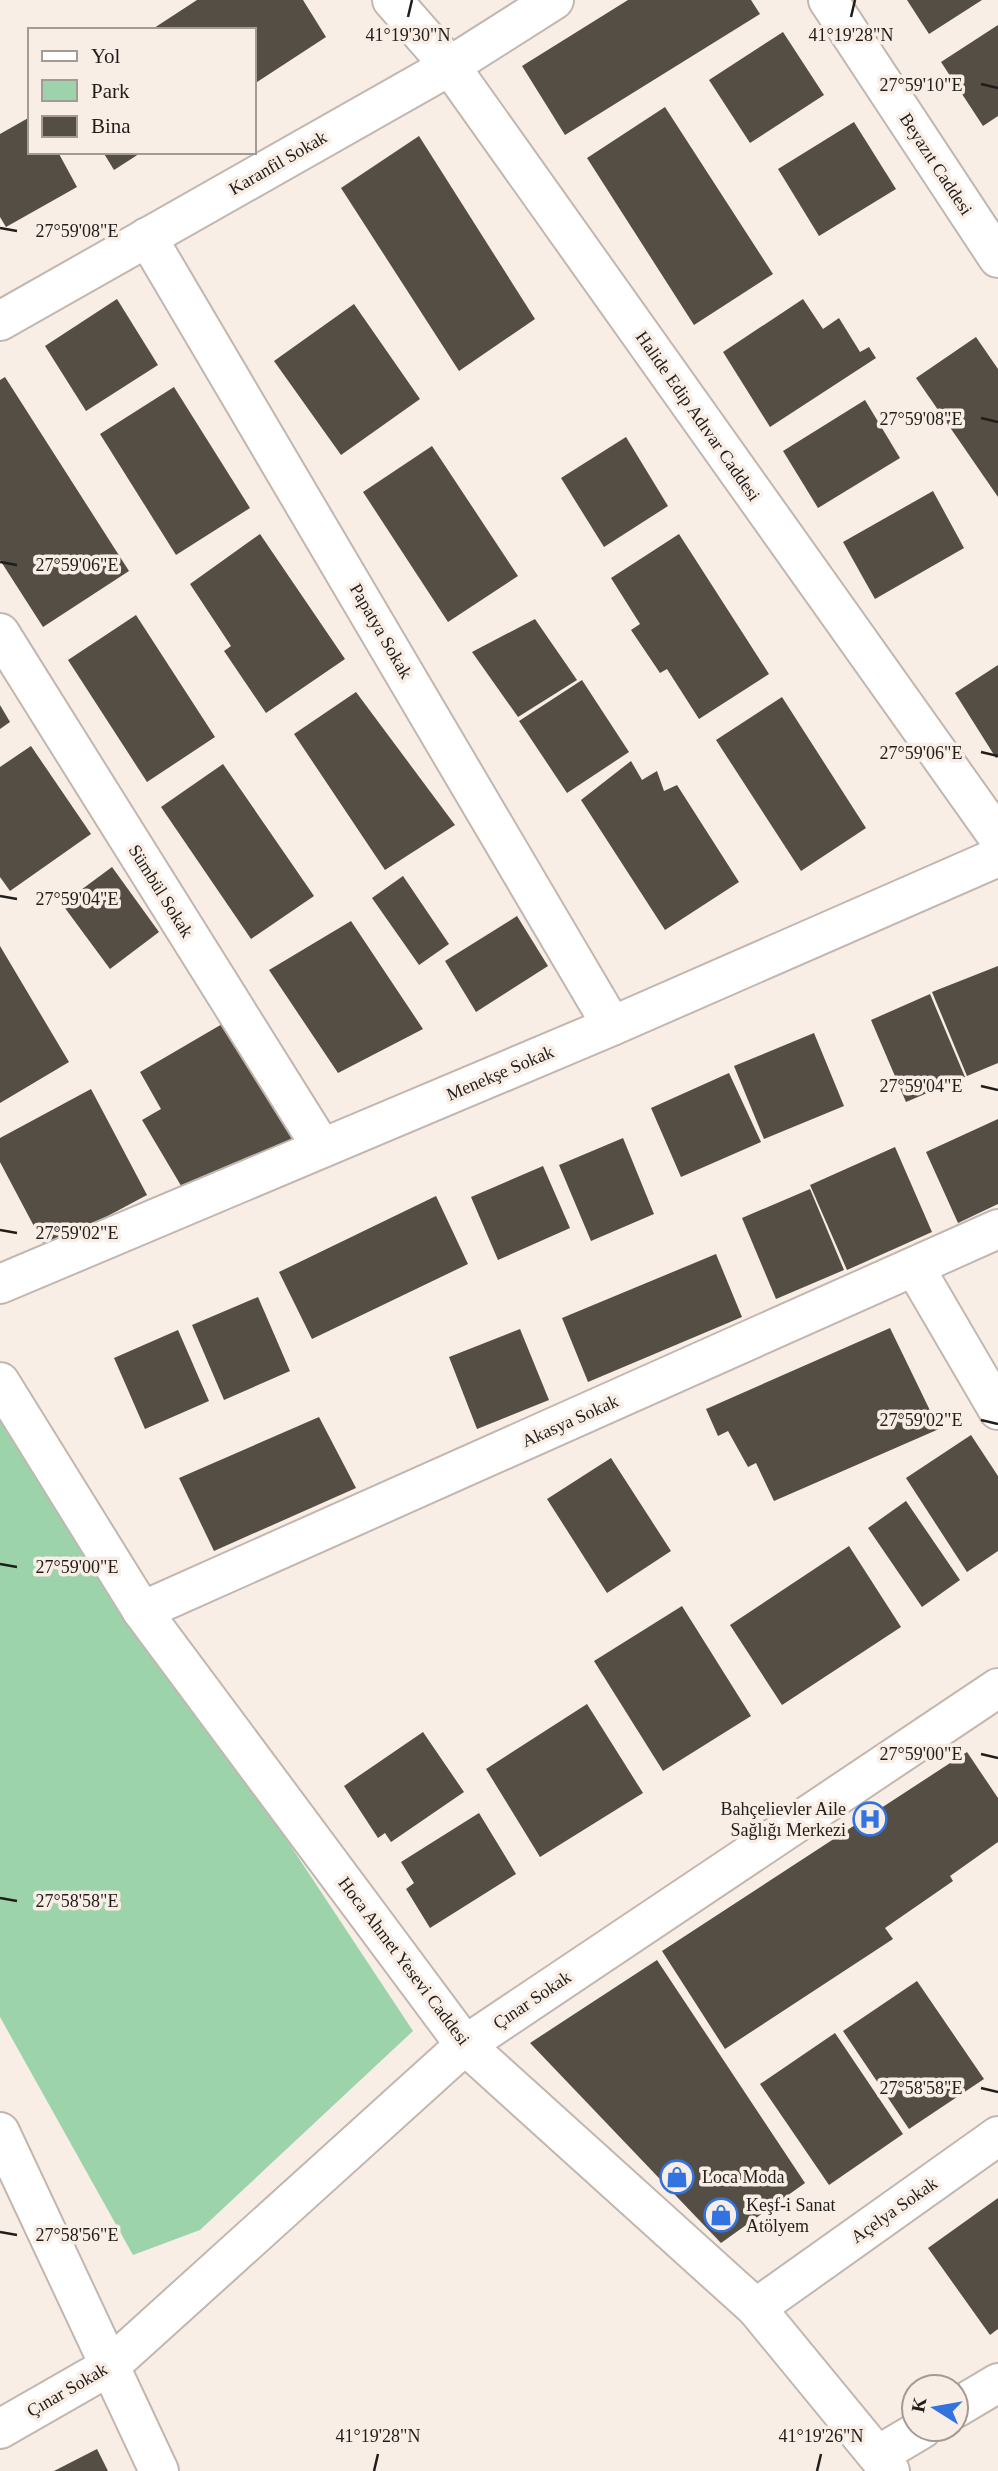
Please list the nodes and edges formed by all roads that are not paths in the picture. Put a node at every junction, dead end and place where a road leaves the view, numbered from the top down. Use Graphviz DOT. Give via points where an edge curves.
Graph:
graph roads {
  1 [pos="392,0"];
  2 [pos="554,0"];
  3 [pos="828,0"];
  4 [pos="450,66"];
  5 [pos="147,237"];
  6 [pos="998,258"];
  7 [pos="0,321"];
  8 [pos="0,633"];
  9 [pos="998,837"];
  10 [pos="998,857"];
  11 [pos="612,1026"];
  12 [pos="321,1148"];
  13 [pos="998,1229"];
  14 [pos="915,1268"];
  15 [pos="0,1284"];
  16 [pos="0,1382"];
  17 [pos="998,1410"];
  18 [pos="142,1611"];
  19 [pos="998,1688"];
  20 [pos="465,2045"];
  21 [pos="0,2132"];
  22 [pos="998,2136"];
  23 [pos="756,2308"];
  24 [pos="110,2366"];
  25 [pos="998,2383"];
  26 [pos="970,2400"];
  27 [pos="0,2429"];
  28 [pos="906,2443"];
  29 [pos="884,2463"];
  30 [pos="159,2471"];
  1 -- 4 [label="street, Halide Edip Adıvar Caddesi"];
  2 -- 4 [label="street, Karanfil Sokak"];
  3 -- 6 [label="street, Beyazıt Caddesi"];
  4 -- 5 [label="street, Karanfil Sokak"];
  4 -- 9 [label="street, Halide Edip Adıvar Caddesi"];
  5 -- 7 [label="street, Karanfil Sokak"];
  5 -- 11 [label="street, Papatya Sokak"];
  8 -- 12 [label="street, Sümbül Sokak"];
  10 -- 11 [label="street, Menekşe Sokak"];
  11 -- 12 [label="street, Menekşe Sokak"];
  12 -- 15 [label="street, Menekşe Sokak"];
  13 -- 14 [label="street, Akasya Sokak"];
  14 -- 17 [label="street"];
  14 -- 18 [label="street, Akasya Sokak"];
  16 -- 18 [label="street, Hoca Ahmet Yesevi Caddesi"];
  18 -- 20 [label="street, Hoca Ahmet Yesevi Caddesi"];
  19 -- 20 [label="street, Çınar Sokak"];
  20 -- 23 [label="street, Hoca Ahmet Yesevi Caddesi"];
  20 -- 24 [label="street, Çınar Sokak"];
  21 -- 24 [label="street"];
  22 -- 23 [label="street, Açelya Sokak"];
  23 -- 29 [label="street, Hoca Ahmet Yesevi Caddesi"];
  24 -- 27 [label="street, Çınar Sokak"];
  24 -- 30 [label="street"];
  25 -- 26 [label="street"];
  28 -- 29 [label="street"];
}
